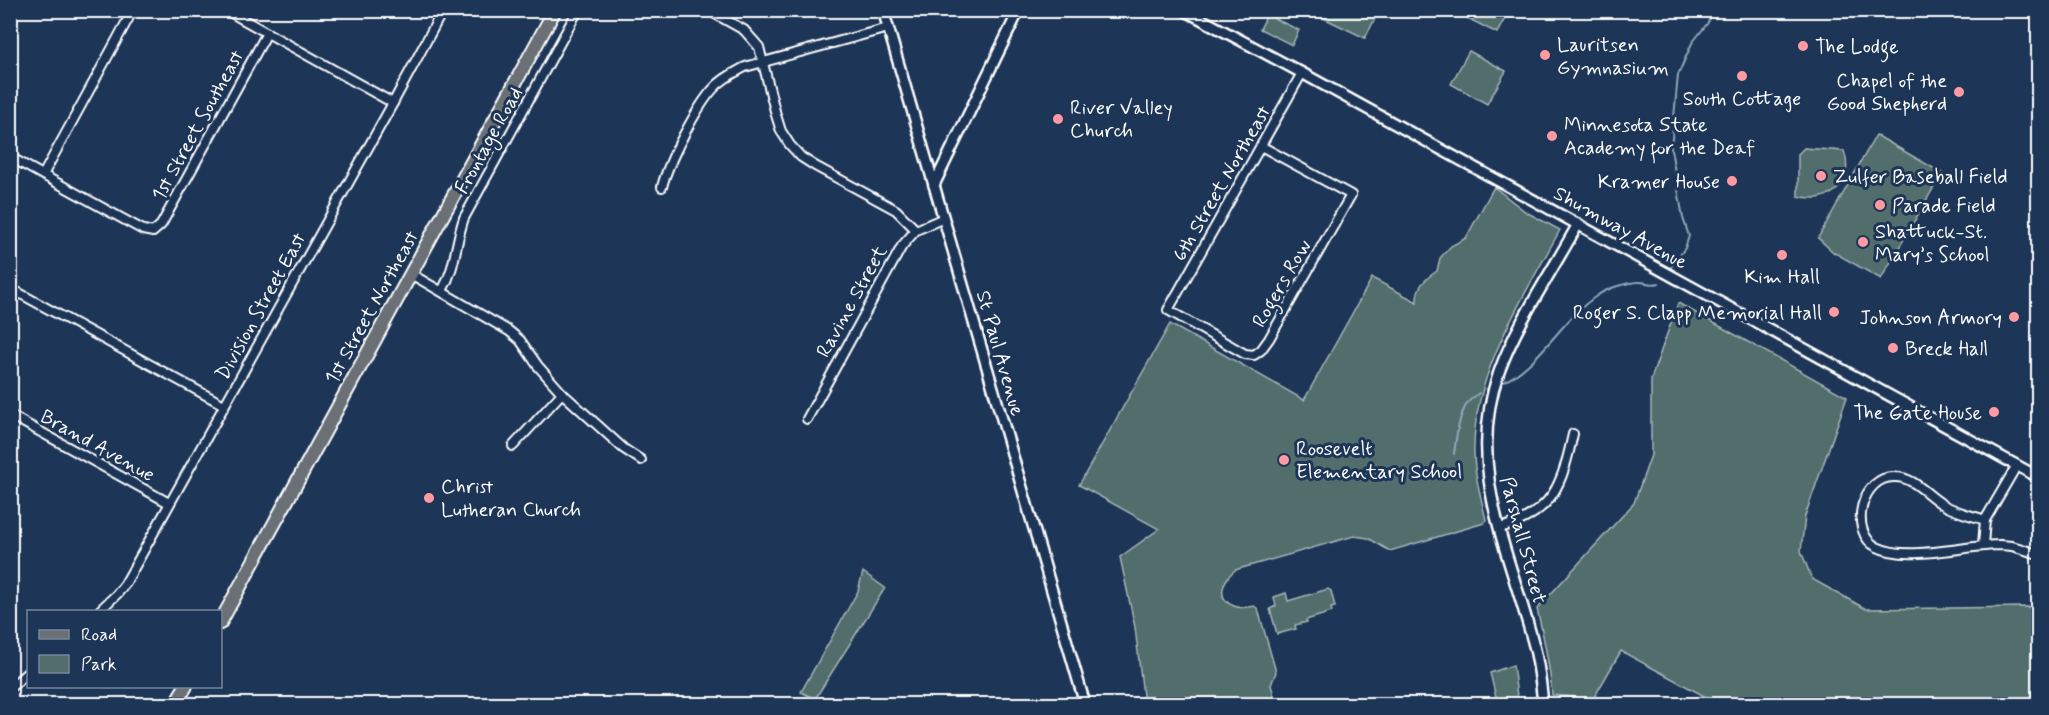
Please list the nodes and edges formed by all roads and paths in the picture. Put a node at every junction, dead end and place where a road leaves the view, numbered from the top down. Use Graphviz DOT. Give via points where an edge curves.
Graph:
graph roads {
  1 [pos="134,10"];
  2 [pos="226,10"];
  3 [pos="443,10"];
  4 [pos="555,10"];
  5 [pos="578,10"];
  6 [pos="708,10"];
  7 [pos="882,10"];
  8 [pos="1019,10"];
  9 [pos="1184,10"];
  10 [pos="1197,14"];
  11 [pos="888,28"];
  12 [pos="267,33"];
  13 [pos="762,62"];
  14 [pos="1302,73"];
  15 [pos="393,103"];
  16 [pos="1261,146"];
  17 [pos="10,157"];
  18 [pos="43,175"];
  19 [pos="934,184"];
  20 [pos="662,187"];
  21 [pos="944,218"];
  22 [pos="1578,224"];
  23 [pos="916,230"];
  24 [pos="411,274"];
  25 [pos="10,288"];
  26 [pos="442,291"];
  27 [pos="1254,355"];
  28 [pos="562,393"];
  29 [pos="224,405"];
  30 [pos="10,415"];
  31 [pos="807,419"];
  32 [pos="1573,434"];
  33 [pos="513,446"];
  34 [pos="641,460"];
  35 [pos="2017,465"];
  36 [pos="2038,477"];
  37 [pos="169,503"];
  38 [pos="1985,520"];
  39 [pos="1500,528"];
  40 [pos="1983,545"];
  41 [pos="2038,554"];
  42 [pos="100,610"];
  43 [pos="222,619"];
  44 [pos="27,673"];
  45 [pos="10,688"];
  46 [pos="185,688"];
  47 [pos="175,705"];
  48 [pos="1085,705"];
  49 [pos="1544,705"];
  50 [pos="1574,705"];
  1 -- 18 [label="street"];
  2 -- 12 [label="street"];
  3 -- 15 [label="street, Division Street East"];
  4 -- 24 [label="main road, 1st Street Northeast"];
  5 -- 26 [label="street, Frontage Road" via="464,218 454,265"];
  6 -- 13 [label="street" via="750,35 759,47"];
  7 -- 11 [label="street, St Paul Avenue"];
  8 -- 19 [label="street"];
  9 -- 10 [label="street, Shumway Avenue"];
  10 -- 14 [label="street, Shumway Avenue"];
  11 -- 13 [label="street"];
  11 -- 19 [label="street, St Paul Avenue"];
  12 -- 15 [label="street"];
  12 -- 18 [label="street, 1st Street Southeast" via="161,225 153,232"];
  13 -- 20 [label="street" via="729,75 704,99"];
  13 -- 23 [label="street" via="781,131 790,145 815,166 896,210"];
  14 -- 16 [label="street, 6th Street Northeast"];
  14 -- 22 [label="street, Shumway Avenue"];
  15 -- 29 [label="street, Division Street East"];
  16 -- 27 [label="street, 6th Street Northeast" via="1168,310 1245,354"];
  16 -- 27 [label="street, Rogers Row" via="1351,195 1269,339"];
  17 -- 18 [label="street"];
  19 -- 21 [label="street, St Paul Avenue"];
  21 -- 23 [label="street, Ravine Street"];
  21 -- 48 [label="street, St Paul Avenue"];
  22 -- 35 [label="street, Shumway Avenue"];
  22 -- 39 [label="street, Parshall Street" via="1507,350 1491,398 1485,450"];
  23 -- 31 [label="street, Ravine Street" via="902,246"];
  24 -- 26 [label="street"];
  24 -- 43 [label="main road, 1st Street Northeast"];
  25 -- 29 [label="street"];
  26 -- 28 [label="street" via="520,340"];
  28 -- 33 [label="street"];
  28 -- 34 [label="street"];
  29 -- 37 [label="street, Division Street East"];
  30 -- 37 [label="street, Brand Avenue"];
  32 -- 39 [label="street" via="1565,470 1550,499 1527,518"];
  35 -- 36 [label="street, Shumway Avenue"];
  35 -- 38 [label="street"];
  37 -- 42 [label="street, Division Street East" via="125,584"];
  38 -- 40 [label="street"];
  38 -- 40 [label="street" via="1943,505 1911,481 1893,476 1876,483 1861,514 1862,533 1880,549 1917,553"];
  39 -- 49 [label="street, Parshall Street" via="1535,649"];
  40 -- 41 [label="street" via="2012,546"];
  44 -- 45 [label="street"];
  46 -- 47 [label="main road"];
  49 -- 50 [label="street"];
}
